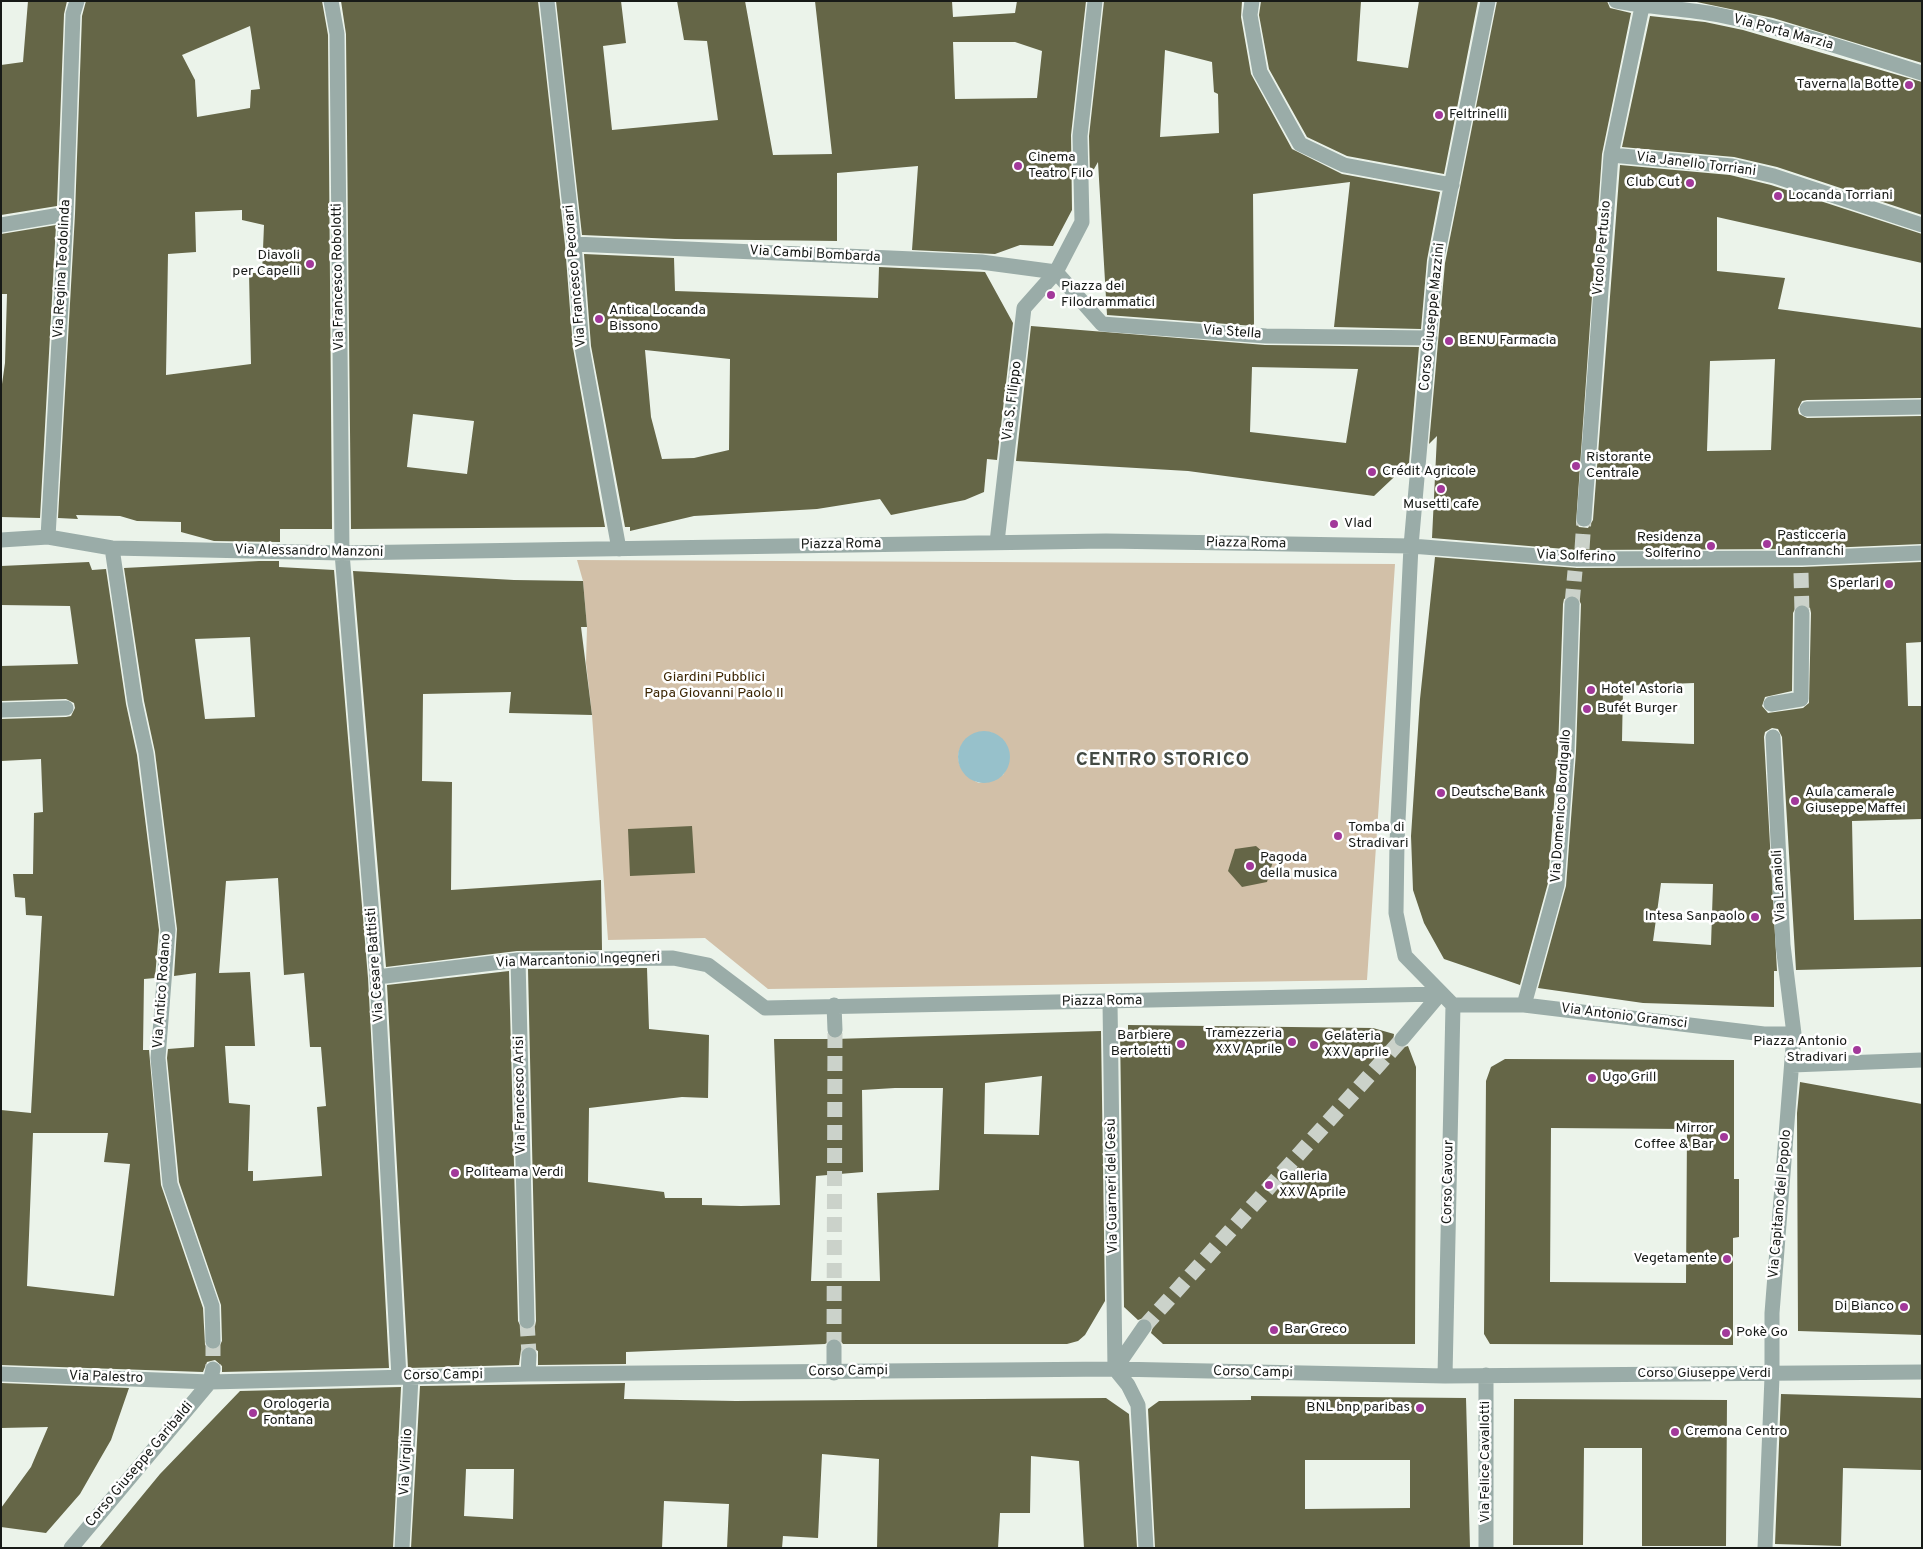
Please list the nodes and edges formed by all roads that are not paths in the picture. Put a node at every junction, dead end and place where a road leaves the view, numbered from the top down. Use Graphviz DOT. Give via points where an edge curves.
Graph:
graph roads {
  1 [pos="78,1"];
  2 [pos="331,1"];
  3 [pos="547,1"];
  4 [pos="1095,1"];
  5 [pos="1252,1"];
  6 [pos="1488,1"];
  7 [pos="1616,1"];
  8 [pos="1642,7"];
  9 [pos="1922,73"];
  10 [pos="1611,155"];
  11 [pos="1452,185"];
  12 [pos="66,214"];
  13 [pos="1,225"];
  14 [pos="1922,225"];
  15 [pos="574,244"];
  16 [pos="1056,272"];
  17 [pos="1430,338"];
  18 [pos="1922,407"];
  19 [pos="1807,409"];
  20 [pos="1584,519"];
  21 [pos="48,537"];
  22 [pos="1,540"];
  23 [pos="997,542"];
  24 [pos="1410,546"];
  25 [pos="112,548"];
  26 [pos="619,549"];
  27 [pos="342,553"];
  28 [pos="1922,553"];
  29 [pos="1572,604"];
  30 [pos="1802,613"];
  31 [pos="1771,704"];
  32 [pos="66,708"];
  33 [pos="1,710"];
  34 [pos="1773,737"];
  35 [pos="518,960"];
  36 [pos="377,977"];
  37 [pos="1440,994"];
  38 [pos="1110,1002"];
  39 [pos="1453,1004"];
  40 [pos="834,1005"];
  41 [pos="1524,1005"];
  42 [pos="765,1008"];
  43 [pos="836,1030"];
  44 [pos="1794,1034"];
  45 [pos="1402,1039"];
  46 [pos="1922,1060"];
  47 [pos="1792,1065"];
  48 [pos="527,1321"];
  49 [pos="1144,1327"];
  50 [pos="213,1341"];
  51 [pos="834,1347"];
  52 [pos="528,1355"];
  53 [pos="1115,1369"];
  54 [pos="1922,1372"];
  55 [pos="834,1373"];
  56 [pos="1,1374"];
  57 [pos="528,1374"];
  58 [pos="1771,1374"];
  59 [pos="1486,1375"];
  60 [pos="212,1376"];
  61 [pos="1445,1376"];
  62 [pos="405,1377"];
  63 [pos="71,1548"];
  64 [pos="402,1548"];
  65 [pos="1146,1548"];
  66 [pos="1486,1548"];
  67 [pos="1765,1548"];
  1 -- 12 [label="street, Via Regina Teodolinda" via="73,14"];
  2 -- 27 [label="street, Via Francesco Robolotti" via="337,34"];
  3 -- 15 [label="street, Via Francesco Pecorari"];
  4 -- 16 [label="street, Via S. Filippo" via="1080,136 1082,222"];
  5 -- 11 [label="street" via="1250,15 1260,72 1300,144 1344,164"];
  6 -- 11 [label="street, Corso Giuseppe Mazzini"];
  7 -- 8 [label="street"];
  8 -- 9 [label="street, Via Porta Marzia" via="1718,15 1798,35"];
  8 -- 10 [label="street, Vicolo Pertusio"];
  10 -- 14 [label="street, Via Janello Torriani" via="1732,166 1774,176"];
  10 -- 20 [label="street, Vicolo Pertusio"];
  11 -- 17 [label="street, Corso Giuseppe Mazzini" via="1436,262"];
  12 -- 13 [label="street"];
  12 -- 21 [label="street, Via Regina Teodolinda"];
  15 -- 16 [label="street, Via Cambi Bombarda" via="981,262"];
  15 -- 26 [label="street, Via Francesco Pecorari" via="582,347"];
  16 -- 17 [label="street, Via Stella" via="1102,324 1266,336"];
  16 -- 23 [label="street, Via S. Filippo" via="1024,308"];
  17 -- 24 [label="street, Corso Giuseppe Mazzini"];
  18 -- 19 [label="street"];
  21 -- 22 [label="street, Via Alessandro Manzoni"];
  21 -- 25 [label="street, Via Alessandro Manzoni"];
  23 -- 24 [label="street, Piazza Roma"];
  23 -- 26 [label="street, Piazza Roma"];
  24 -- 28 [label="street, Via Solferino" via="1579,560 1802,566"];
  24 -- 37 [label="street" via="1396,913 1404,956"];
  25 -- 27 [label="street, Via Alessandro Manzoni"];
  25 -- 50 [label="street, Via Antico Rodano" via="135,703 146,753 168,930 158,1058 170,1184 212,1306"];
  26 -- 27 [label="street, Via Alessandro Manzoni"];
  27 -- 36 [label="street, Via Cesare Battisti"];
  29 -- 41 [label="street, Via Domenico Bordigallo" via="1567,752 1557,885"];
  30 -- 31 [label="street" via="1801,699"];
  32 -- 33 [label="street"];
  34 -- 44 [label="street, Via Lanaioli" via="1783,945"];
  35 -- 36 [label="street, Via Marcantonio Ingegneri"];
  35 -- 42 [label="street, Via Marcantonio Ingegneri" via="672,958 708,965"];
  35 -- 48 [label="street, Via Francesco Arisi"];
  36 -- 62 [label="street, Via Cesare Battisti" via="396,1310"];
  37 -- 38 [label="street, Piazza Roma"];
  37 -- 39 [label="street"];
  37 -- 45 [label="street"];
  38 -- 40 [label="street, Piazza Roma"];
  38 -- 53 [label="street, Via Guarneri del Gesù"];
  39 -- 41 [label="street, Via Antonio Gramsci"];
  39 -- 61 [label="street, Corso Cavour"];
  40 -- 42 [label="street, Piazza Roma"];
  40 -- 43 [label="street"];
  41 -- 44 [label="street, Via Antonio Gramsci" via="1764,1034"];
  44 -- 47 [label="street, Via Capitano del Popolo"];
  46 -- 47 [label="street"];
  47 -- 58 [label="street, Via Capitano del Popolo" via="1772,1313"];
  49 -- 53 [label="street"];
  51 -- 55 [label="street"];
  52 -- 57 [label="street"];
  53 -- 55 [label="street, Corso Campi"];
  53 -- 61 [label="street, Corso Campi"];
  53 -- 65 [label="street" via="1138,1405"];
  54 -- 58 [label="street, Corso Giuseppe Verdi"];
  55 -- 57 [label="street, Corso Campi"];
  56 -- 60 [label="street, Via Palestro"];
  57 -- 62 [label="street, Corso Campi"];
  58 -- 59 [label="street, Corso Giuseppe Verdi"];
  58 -- 67 [label="street, Via Capitano del Popolo"];
  59 -- 61 [label="street, Corso Campi"];
  59 -- 66 [label="street, Via Felice Cavallotti"];
  60 -- 62 [label="street, Corso Campi"];
  60 -- 63 [label="street, Corso Giuseppe Garibaldi"];
  62 -- 64 [label="street, Via Virgilio" via="409,1440"];
}
